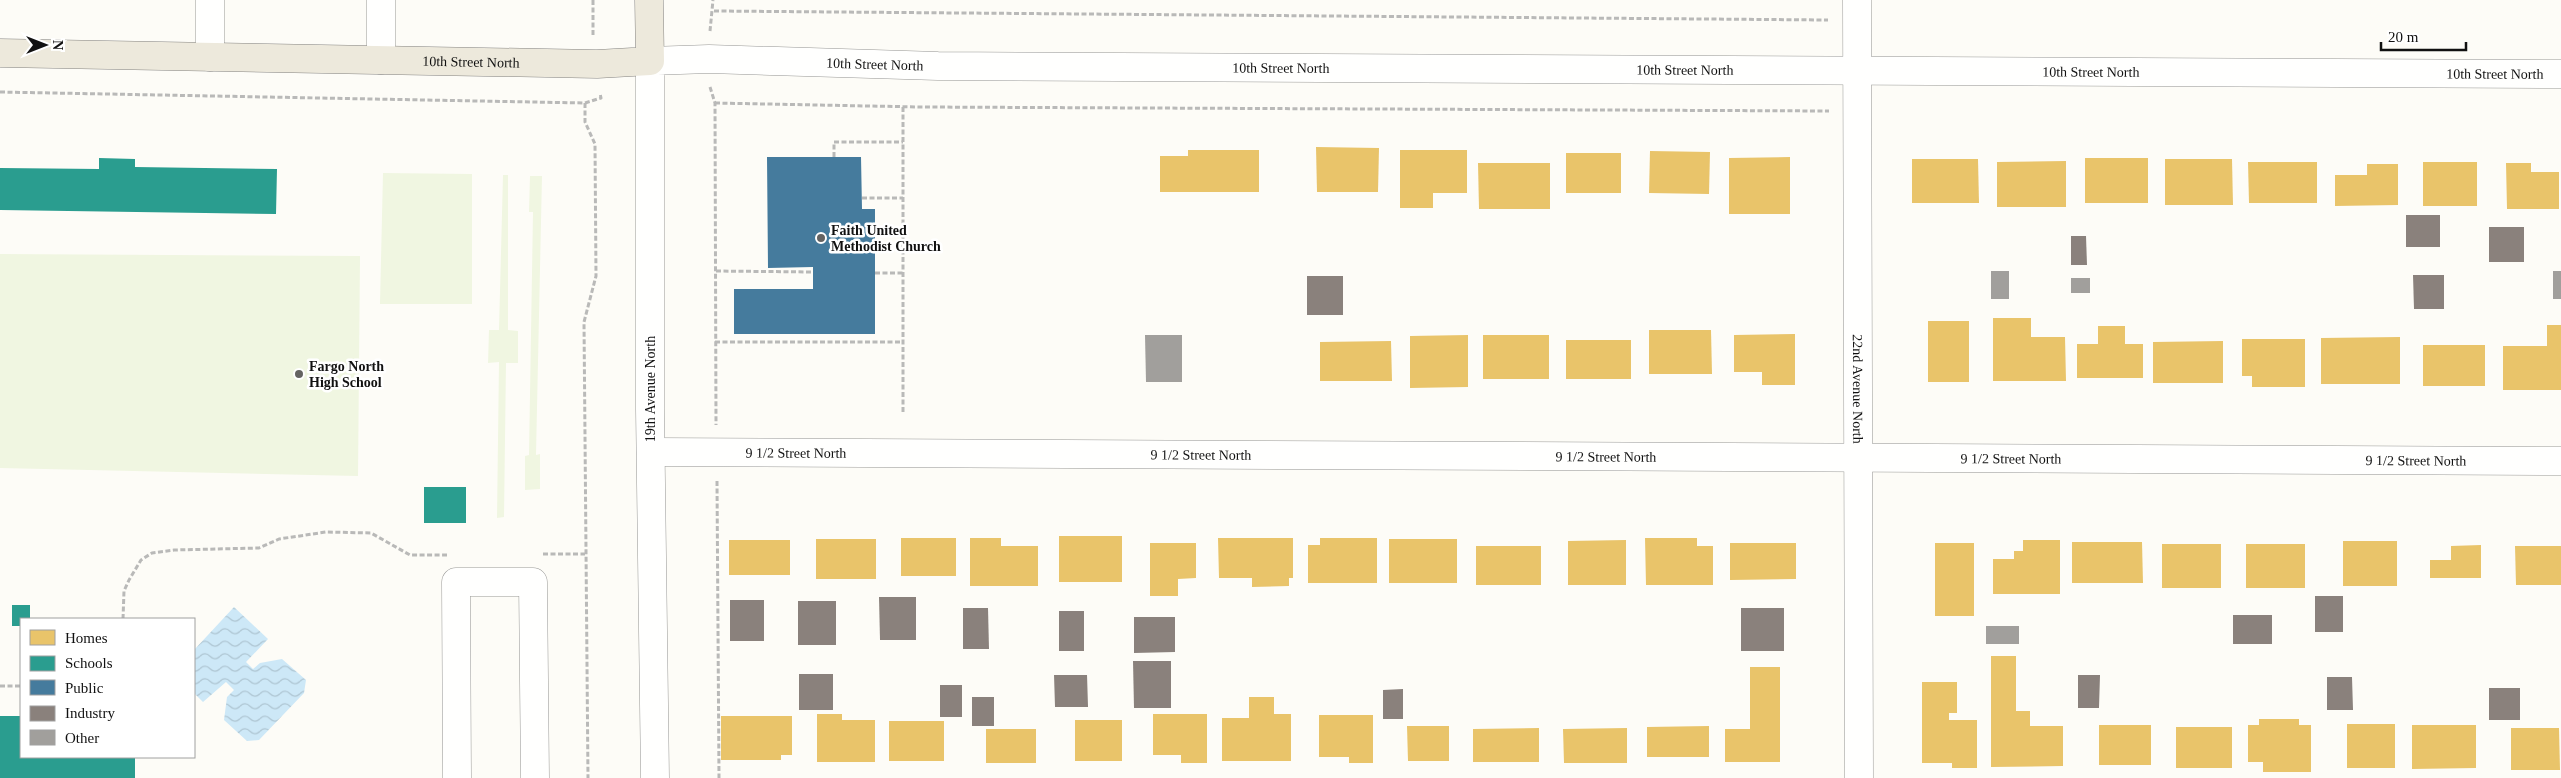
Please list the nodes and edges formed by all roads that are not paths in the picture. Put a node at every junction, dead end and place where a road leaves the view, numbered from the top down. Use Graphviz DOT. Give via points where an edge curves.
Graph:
graph roads {
  1 [pos="210,0"];
  2 [pos="381,0"];
  3 [pos="649,0"];
  4 [pos="1858,0"];
  5 [pos="0,53"];
  6 [pos="210,57"];
  7 [pos="381,60"];
  8 [pos="650,61"];
  9 [pos="1858,70"];
  10 [pos="2561,74"];
  11 [pos="651,452"];
  12 [pos="1858,458"];
  13 [pos="2561,461"];
  14 [pos="457,778"];
  15 [pos="535,778"];
  16 [pos="655,778"];
  17 [pos="1859,778"];
  1 -- 6 [label="street"];
  2 -- 7 [label="street"];
  3 -- 8 [label="main road, 19th Avenue North"];
  4 -- 9 [label="street, 22nd Avenue North"];
  5 -- 6 [label="main road, 10th Street North"];
  6 -- 7 [label="main road, 10th Street North"];
  7 -- 8 [label="main road, 10th Street North" via="597,64"];
  8 -- 9 [label="street, 10th Street North" via="709,59 948,66"];
  8 -- 11 [label="street, 19th Avenue North"];
  9 -- 10 [label="street, 10th Street North"];
  9 -- 12 [label="street, 22nd Avenue North"];
  11 -- 12 [label="street, 9 1/2 Street North"];
  11 -- 16 [label="street, 19th Avenue North"];
  12 -- 13 [label="street, 9 1/2 Street North"];
  12 -- 17 [label="street, 22nd Avenue North"];
  14 -- 15 [label="street" via="456,582 534,582"];
}
